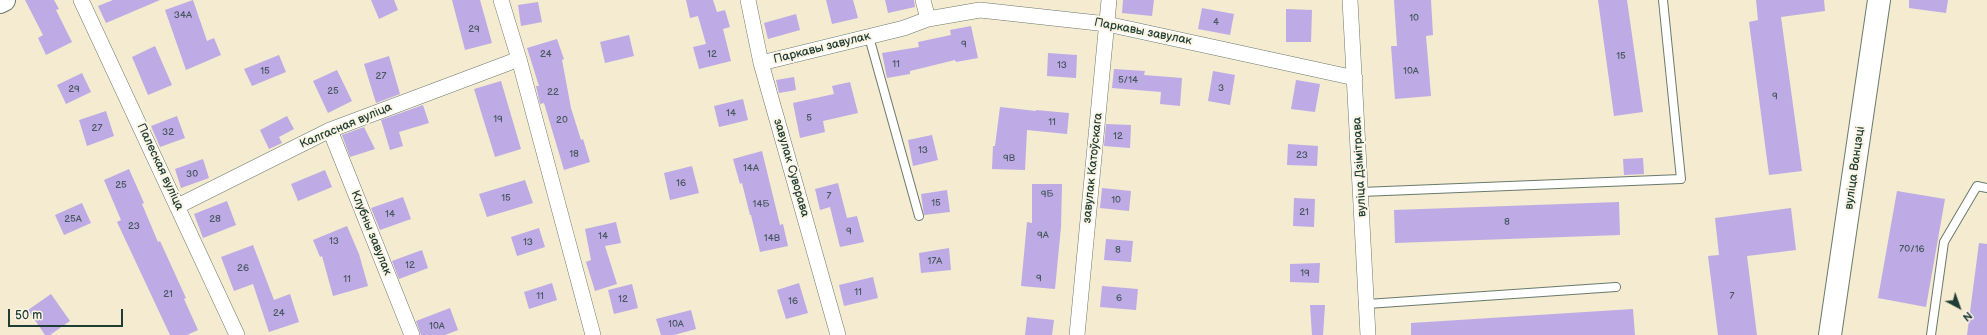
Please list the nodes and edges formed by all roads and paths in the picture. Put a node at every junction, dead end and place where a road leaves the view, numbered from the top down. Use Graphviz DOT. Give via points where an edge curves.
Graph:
graph roads {
  1 [pos="4,0"];
  2 [pos="81,0"];
  3 [pos="501,0"];
  4 [pos="748,0"];
  5 [pos="923,0"];
  6 [pos="1109,0"];
  7 [pos="1350,0"];
  8 [pos="1663,0"];
  9 [pos="1880,0"];
  10 [pos="0,2"];
  11 [pos="928,19"];
  12 [pos="1107,24"];
  13 [pos="869,37"];
  14 [pos="519,59"];
  15 [pos="761,63"];
  16 [pos="1355,78"];
  17 [pos="330,130"];
  18 [pos="1987,188"];
  19 [pos="1361,192"];
  20 [pos="178,206"];
  21 [pos="919,216"];
  22 [pos="1616,287"];
  23 [pos="1367,304"];
  24 [pos="237,335"];
  25 [pos="412,335"];
  26 [pos="593,335"];
  27 [pos="838,335"];
  28 [pos="1077,335"];
  29 [pos="1368,335"];
  30 [pos="1830,335"];
  31 [pos="1931,335"];
  1 -- 10 [label="main road"];
  2 -- 20 [label="street, Палеская вуліца"];
  3 -- 14 [label="street"];
  4 -- 15 [label="street, завулак Суворава"];
  5 -- 11 [label="street"];
  6 -- 12 [label="street, завулак Катоўскага"];
  7 -- 16 [label="street, вуліца Дзімітрава"];
  8 -- 19 [label="lane" via="1681,179"];
  9 -- 30 [label="main road, вуліца Ванцэці"];
  11 -- 12 [label="street, Паркавы завулак" via="980,10"];
  11 -- 13 [label="street, Паркавы завулак"];
  12 -- 16 [label="street, Паркавы завулак"];
  12 -- 28 [label="street, завулак Катоўскага"];
  13 -- 15 [label="street, Паркавы завулак"];
  13 -- 21 [label="lane"];
  14 -- 17 [label="street, Калгасная вуліца"];
  14 -- 26 [label="street"];
  15 -- 27 [label="street, завулак Суворава"];
  16 -- 19 [label="street, вуліца Дзімітрава"];
  17 -- 20 [label="street, Калгасная вуліца"];
  17 -- 25 [label="street, Клубны завулак"];
  18 -- 31 [label="lane" via="1977,186 1944,242"];
  19 -- 23 [label="street, вуліца Дзімітрава"];
  20 -- 24 [label="street, Палеская вуліца"];
  22 -- 23 [label="lane"];
  23 -- 29 [label="street, вуліца Дзімітрава"];
}
